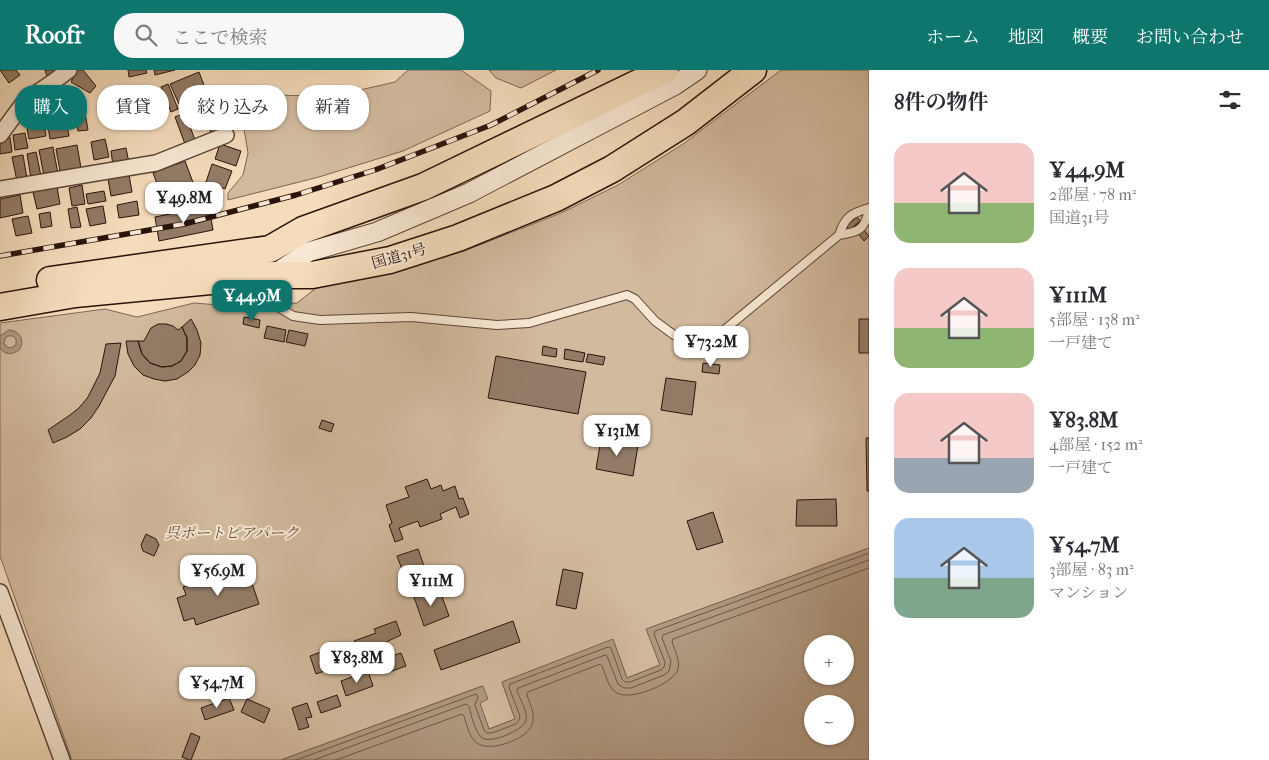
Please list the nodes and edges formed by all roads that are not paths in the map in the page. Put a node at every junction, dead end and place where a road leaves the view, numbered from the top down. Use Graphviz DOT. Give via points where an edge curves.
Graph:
graph roads {
  1 [pos="69,70"];
  2 [pos="666,70"];
  3 [pos="697,70"];
  4 [pos="753,70"];
  5 [pos="0,135"];
  6 [pos="226,135"];
  7 [pos="0,189"];
  8 [pos="869,209"];
  9 [pos="839,235"];
  10 [pos="308,252"];
  11 [pos="271,262"];
  12 [pos="0,288"];
  13 [pos="0,307"];
  14 [pos="0,592"];
  15 [pos="62,760"];
  1 -- 5 [label="street" via="25,101"];
  2 -- 11 [label="highway, 国道31号" via="423,187 303,230"];
  3 -- 10 [label="street" via="675,85 470,193 377,232"];
  4 -- 11 [label="highway, 国道31号" via="686,122 612,168 556,198 458,238 390,260 312,275"];
  6 -- 7 [label="street" via="156,163"];
  8 -- 9 [label="lane" via="855,212 844,222"];
  8 -- 9 [label="lane" via="866,223 855,233"];
  9 -- 11 [label="lane" via="723,331 696,337 674,335 627,295 530,323 497,325 411,316 320,320 293,316 280,308"];
  10 -- 11 [label="street"];
  10 -- 11 [label="street"];
  11 -- 12 [label="highway, 国道31号" via="65,277"];
  11 -- 13 [label="highway, 国道31号"];
  14 -- 15 [label="street"];
}
